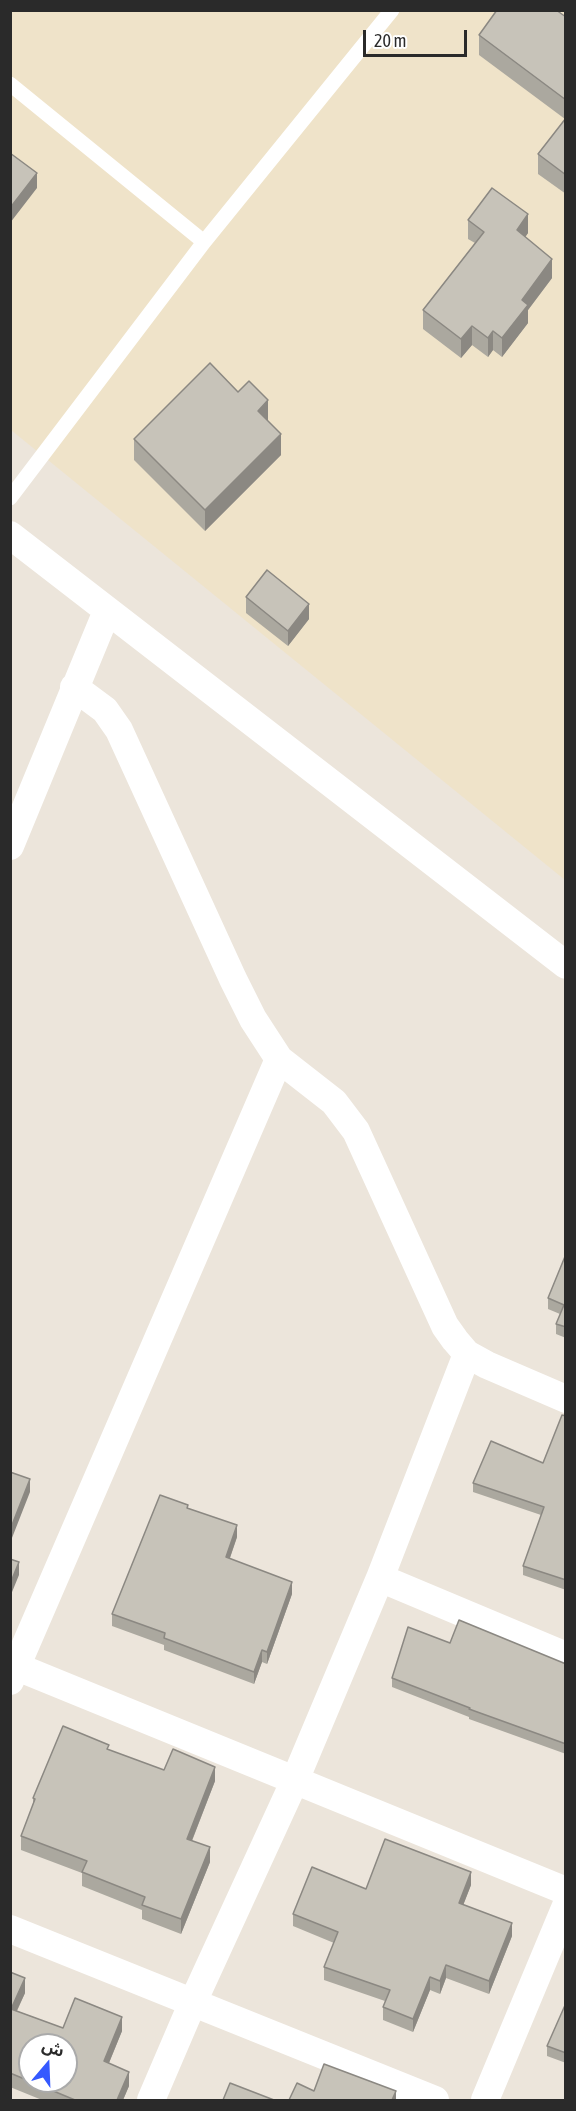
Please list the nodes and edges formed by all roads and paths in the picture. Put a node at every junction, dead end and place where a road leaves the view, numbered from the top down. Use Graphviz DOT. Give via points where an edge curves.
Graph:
graph roads {
  1 [pos="392,10"];
  2 [pos="10,84"];
  3 [pos="204,242"];
  4 [pos="10,498"];
  5 [pos="10,535"];
  6 [pos="106,611"];
  7 [pos="74,687"];
  8 [pos="10,846"];
  9 [pos="566,965"];
  10 [pos="279,1059"];
  11 [pos="467,1354"];
  12 [pos="566,1399"];
  13 [pos="380,1578"];
  14 [pos="566,1656"];
  15 [pos="13,1670"];
  16 [pos="295,1780"];
  17 [pos="566,1891"];
  18 [pos="566,1906"];
  19 [pos="10,1929"];
  20 [pos="193,2002"];
  21 [pos="151,2100"];
  22 [pos="435,2100"];
  23 [pos="485,2100"];
  1 -- 3 [label="lane"];
  2 -- 3 [label="lane"];
  3 -- 4 [label="lane"];
  5 -- 6 [label="street"];
  6 -- 7 [label="street"];
  6 -- 9 [label="street"];
  7 -- 8 [label="street"];
  7 -- 10 [label="street" via="105,710 119,729 233,979"];
  10 -- 11 [label="street" via="334,1102 356,1131 445,1326"];
  10 -- 15 [label="street"];
  11 -- 12 [label="street"];
  11 -- 13 [label="street"];
  13 -- 14 [label="street"];
  13 -- 16 [label="street"];
  15 -- 16 [label="street"];
  16 -- 17 [label="street"];
  16 -- 20 [label="street"];
  18 -- 23 [label="street"];
  19 -- 20 [label="street"];
  20 -- 21 [label="street"];
  20 -- 22 [label="street"];
}
